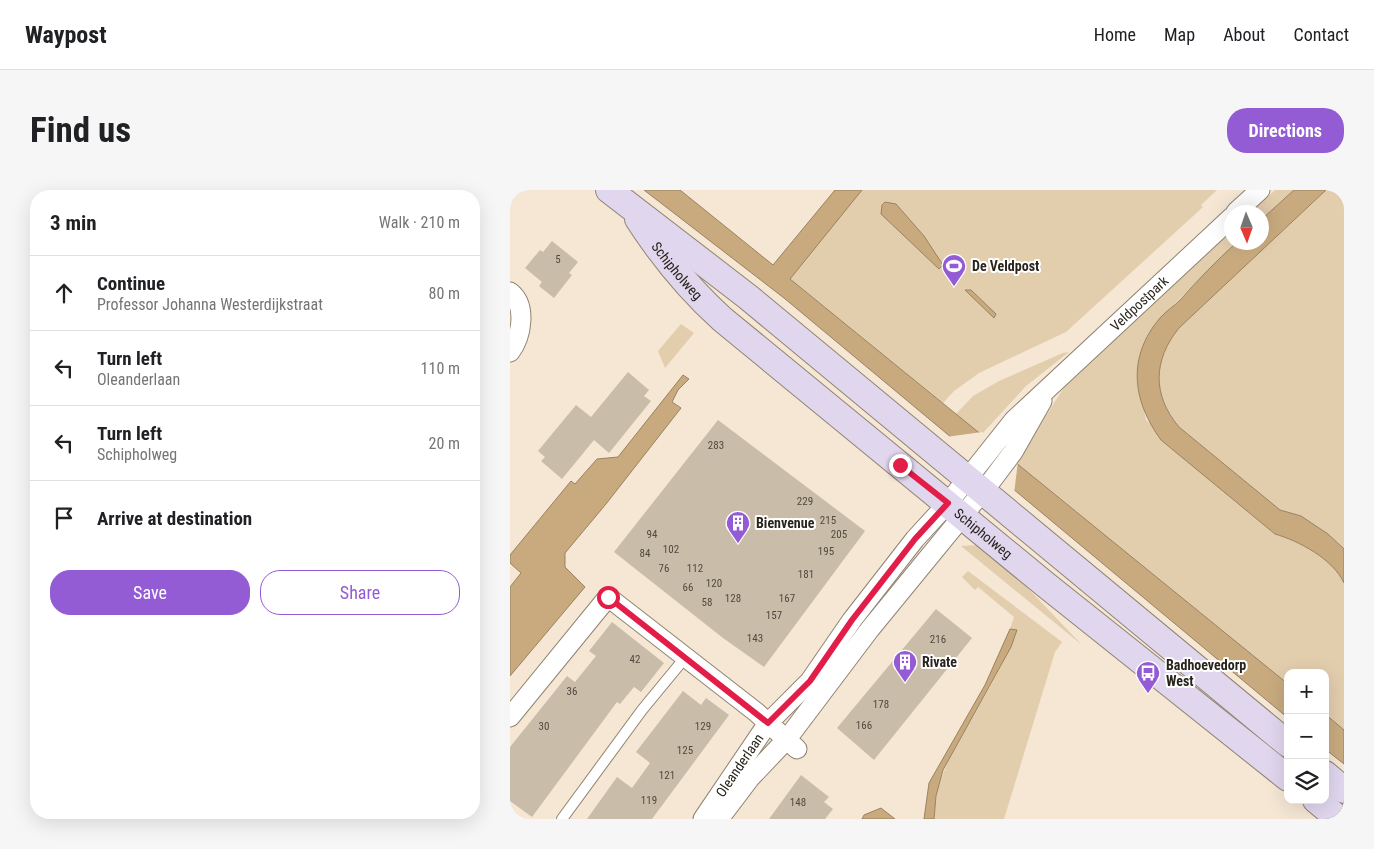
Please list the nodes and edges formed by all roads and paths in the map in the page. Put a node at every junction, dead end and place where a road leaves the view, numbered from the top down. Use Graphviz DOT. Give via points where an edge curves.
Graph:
graph roads {
  1 [pos="609,190"];
  2 [pos="1260,190"];
  3 [pos="1244,205"];
  4 [pos="633,210"];
  5 [pos="1224,224"];
  6 [pos="510,292"];
  7 [pos="510,352"];
  8 [pos="1047,392"];
  9 [pos="980,479"];
  10 [pos="956,509"];
  11 [pos="684,658"];
  12 [pos="510,717"];
  13 [pos="768,723"];
  14 [pos="1284,741"];
  15 [pos="792,744"];
  16 [pos="1284,775"];
  17 [pos="1329,777"];
  18 [pos="1344,790"];
  19 [pos="1321,804"];
  20 [pos="562,819"];
  21 [pos="703,819"];
  22 [pos="719,819"];
  23 [pos="1339,819"];
  1 -- 4 [label="main road, Schipholweg"];
  2 -- 3 [label="street"];
  4 -- 9 [label="main road, Schipholweg" via="676,240"];
  4 -- 10 [label="main road, Schipholweg" via="658,250 696,295"];
  5 -- 8 [label="street, Veldpostpark" via="1072,364"];
  6 -- 7 [label="street" via="516,297 522,319"];
  8 -- 9 [label="street, Veldpostpark" via="1013,452"];
  8 -- 9 [label="street, Veldpostpark" via="1014,420 998,440"];
  9 -- 10 [label="street"];
  9 -- 14 [label="main road, Schipholweg"];
  10 -- 13 [label="street, Oleanderlaan" via="915,539 810,681"];
  10 -- 15 [label="street, Oleanderlaan"];
  10 -- 16 [label="main road, Schipholweg"];
  11 -- 12 [label="street" via="608,597"];
  11 -- 13 [label="street"];
  11 -- 20 [label="lane"];
  13 -- 15 [label="street"];
  13 -- 21 [label="street, Oleanderlaan"];
  15 -- 22 [label="street, Oleanderlaan" via="750,778"];
  17 -- 18 [label="main road"];
  19 -- 23 [label="main road"];
}
